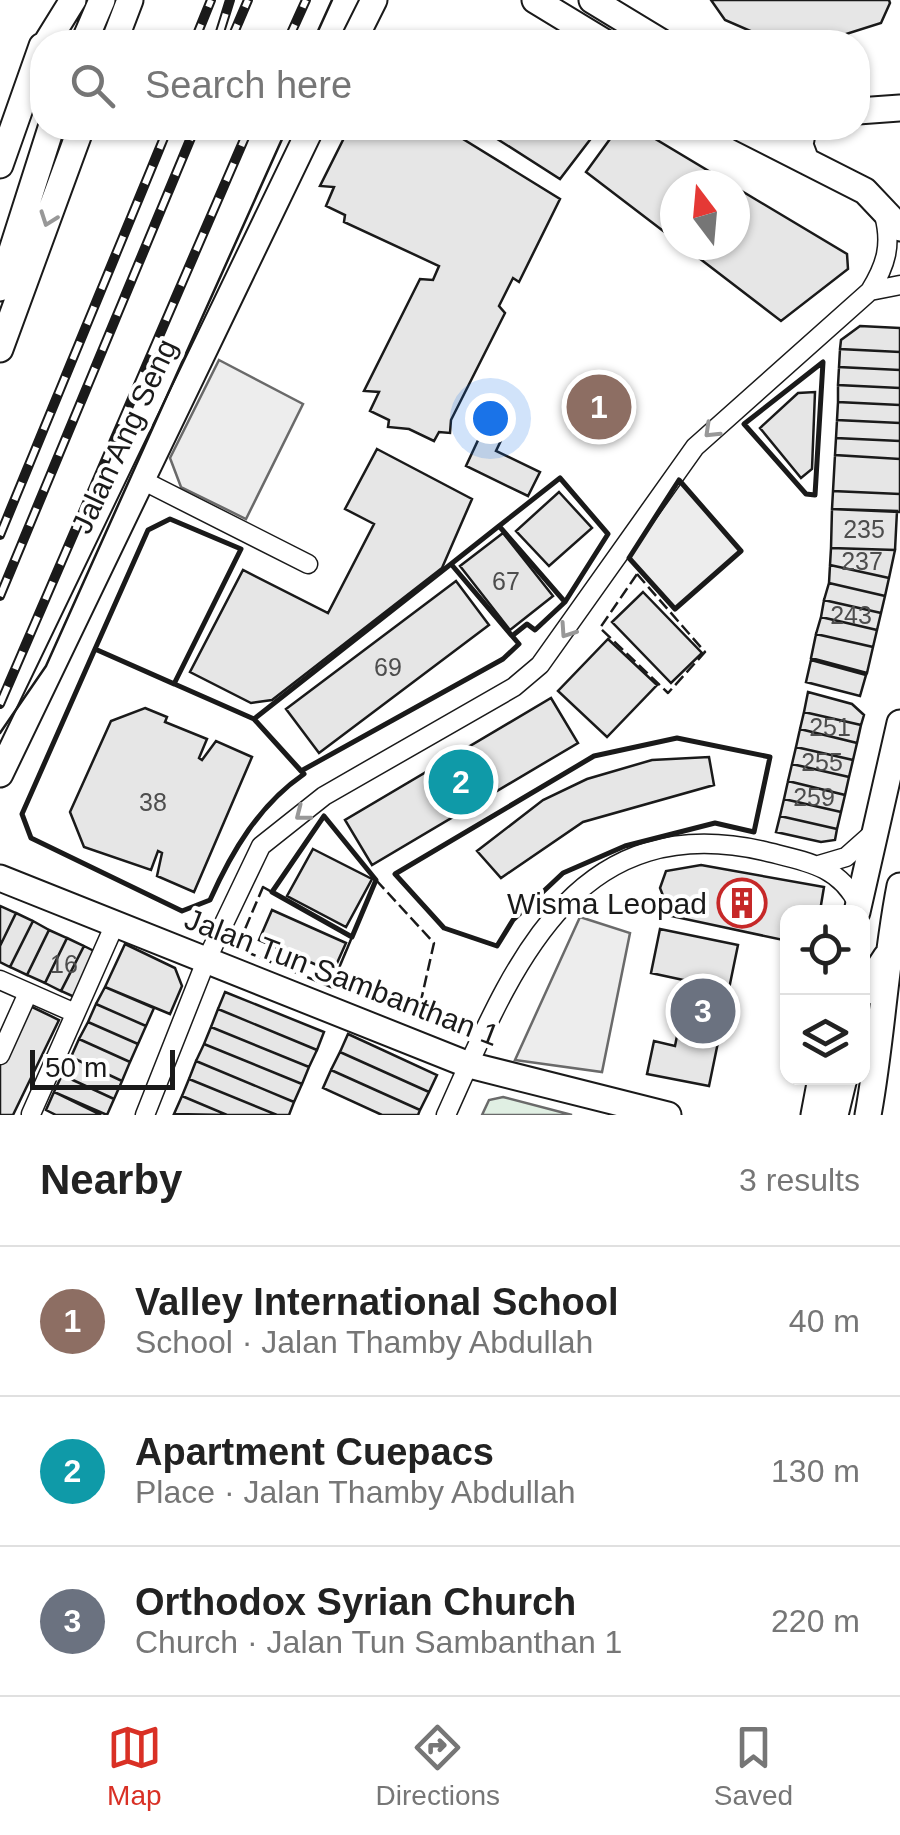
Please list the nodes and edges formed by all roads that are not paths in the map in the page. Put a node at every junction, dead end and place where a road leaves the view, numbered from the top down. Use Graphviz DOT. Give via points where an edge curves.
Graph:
graph roads {
  1 [pos="53,0"];
  2 [pos="73,0"];
  3 [pos="102,0"];
  4 [pos="130,0"];
  5 [pos="374,0"];
  6 [pos="535,0"];
  7 [pos="592,0"];
  8 [pos="46,30"];
  9 [pos="53,30"];
  10 [pos="89,30"];
  11 [pos="119,30"];
  12 [pos="359,30"];
  13 [pos="584,30"];
  14 [pos="641,30"];
  15 [pos="30,82"];
  16 [pos="47,140"];
  17 [pos="78,140"];
  18 [pos="305,140"];
  19 [pos="764,140"];
  20 [pos="800,140"];
  21 [pos="806,162"];
  22 [pos="0,165"];
  23 [pos="887,208"];
  24 [pos="900,285"];
  25 [pos="0,288"];
  26 [pos="870,291"];
  27 [pos="0,349"];
  28 [pos="140,479"];
  29 [pos="308,564"];
  30 [pos="900,723"];
  31 [pos="0,774"];
  32 [pos="875,831"];
  33 [pos="819,865"];
  34 [pos="0,878"];
  35 [pos="900,886"];
  36 [pos="856,905"];
  37 [pos="858,905"];
  38 [pos="116,924"];
  39 [pos="886,956"];
  40 [pos="206,961"];
  41 [pos="0,980"];
  42 [pos="870,981"];
  43 [pos="28,993"];
  44 [pos="74,1012"];
  45 [pos="0,1055"];
  46 [pos="469,1065"];
  47 [pos="820,1085"];
  48 [pos="842,1085"];
  49 [pos="31,1114"];
  50 [pos="146,1115"];
  51 [pos="446,1115"];
  52 [pos="668,1115"];
  53 [pos="814,1115"];
  54 [pos="835,1115"];
  55 [pos="868,1115"];
  1 -- 8 [label="main road"];
  2 -- 9 [label="main road"];
  3 -- 10 [label="main road"];
  4 -- 11 [label="main road"];
  5 -- 12 [label="main road"];
  6 -- 13 [label="main road"];
  7 -- 14 [label="main road"];
  15 -- 22 [label="main road"];
  16 -- 25 [label="main road"];
  17 -- 27 [label="main road, one-way"];
  18 -- 28 [label="main road, Jalan Ang Seng"];
  19 -- 21 [label="main road"];
  20 -- 21 [label="main road"];
  21 -- 23 [label="main road"];
  23 -- 26 [label="street" via="886,266"];
  24 -- 26 [label="street"];
  26 -- 40 [label="street, one-way" via="695,446 540,665 514,687 324,796 261,846"];
  28 -- 29 [label="street"];
  28 -- 31 [label="main road, Jalan Ang Seng"];
  30 -- 32 [label="main road"];
  32 -- 33 [label="street" via="846,857"];
  32 -- 37 [label="main road"];
  33 -- 36 [label="street" via="845,881"];
  33 -- 46 [label="street" via="719,845 669,849 606,869 584,882 533,942"];
  34 -- 38 [label="main road, Jalan Tun Sambanthan 1"];
  35 -- 39 [label="main road"];
  38 -- 40 [label="main road, Jalan Tun Sambanthan 1"];
  38 -- 44 [label="street"];
  39 -- 42 [label="main road"];
  39 -- 55 [label="main road"];
  40 -- 46 [label="main road, Jalan Tun Sambanthan 1"];
  40 -- 50 [label="street"];
  41 -- 43 [label="street"];
  43 -- 44 [label="street"];
  43 -- 45 [label="street"];
  44 -- 49 [label="street"];
  46 -- 51 [label="street"];
  46 -- 52 [label="main road, Jalan Tun Sambanthan 1"];
  47 -- 53 [label="main road"];
  48 -- 54 [label="main road"];
}
